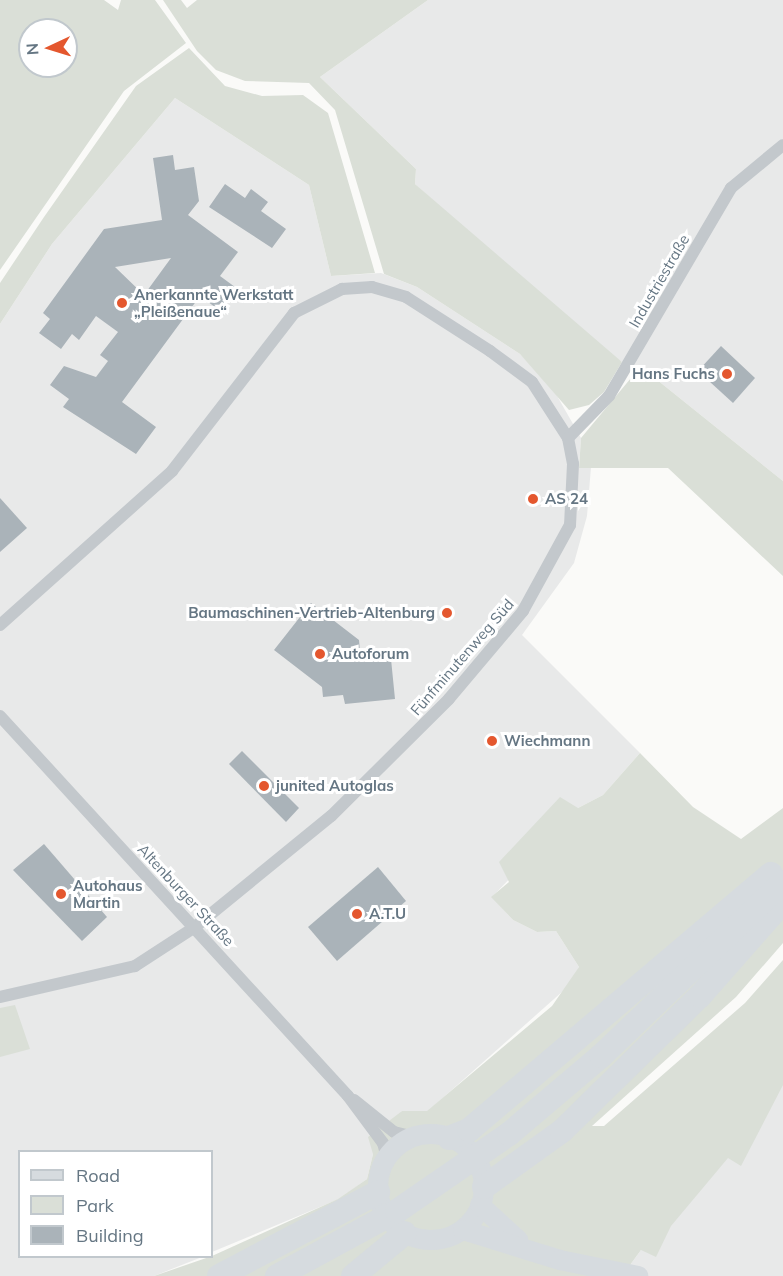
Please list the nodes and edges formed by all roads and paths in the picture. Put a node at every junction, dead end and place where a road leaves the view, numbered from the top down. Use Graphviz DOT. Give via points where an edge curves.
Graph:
graph roads {
  1 [pos="783,145"];
  2 [pos="568,438"];
  3 [pos="0,625"];
  4 [pos="0,716"];
  5 [pos="783,866"];
  6 [pos="783,882"];
  7 [pos="783,902"];
  8 [pos="195,927"];
  9 [pos="0,997"];
  10 [pos="348,1096"];
  11 [pos="414,1137"];
  12 [pos="450,1138"];
  13 [pos="387,1158"];
  14 [pos="378,1192"];
  15 [pos="482,1196"];
  16 [pos="463,1230"];
  17 [pos="405,1233"];
  18 [pos="536,1252"];
  19 [pos="219,1276"];
  20 [pos="277,1276"];
  21 [pos="353,1276"];
  22 [pos="638,1276"];
  1 -- 2 [label="street, Industriestraße" via="731,188 609,396"];
  2 -- 3 [label="street, Fünfminutenweg Süd" via="532,382 480,345 406,297 372,287 342,289 294,313 172,471"];
  2 -- 8 [label="street, Fünfminutenweg Süd" via="573,464 570,525 523,611 449,699 331,816"];
  4 -- 8 [label="street, Altenburger Straße"];
  5 -- 12 [label="highway" via="469,1130"];
  6 -- 20 [label="highway" via="601,1056 509,1134 357,1235"];
  7 -- 15 [label="highway" via="700,996 562,1131"];
  8 -- 9 [label="street, Fünfminutenweg Süd" via="135,966"];
  8 -- 10 [label="street, Altenburger Straße"];
  10 -- 11 [label="street, Altenburger Straße" via="394,1132"];
  10 -- 13 [label="street, Altenburger Straße" via="383,1143"];
  11 -- 12 [label="main road"];
  11 -- 13 [label="main road"];
  12 -- 15 [label="main road" via="477,1162"];
  13 -- 14 [label="main road"];
  14 -- 17 [label="main road" via="389,1220"];
  14 -- 19 [label="highway"];
  15 -- 16 [label="main road"];
  15 -- 18 [label="main road" via="497,1225"];
  16 -- 17 [label="main road" via="434,1240"];
  16 -- 18 [label="main road"];
  17 -- 21 [label="highway"];
  18 -- 22 [label="main road"];
}
